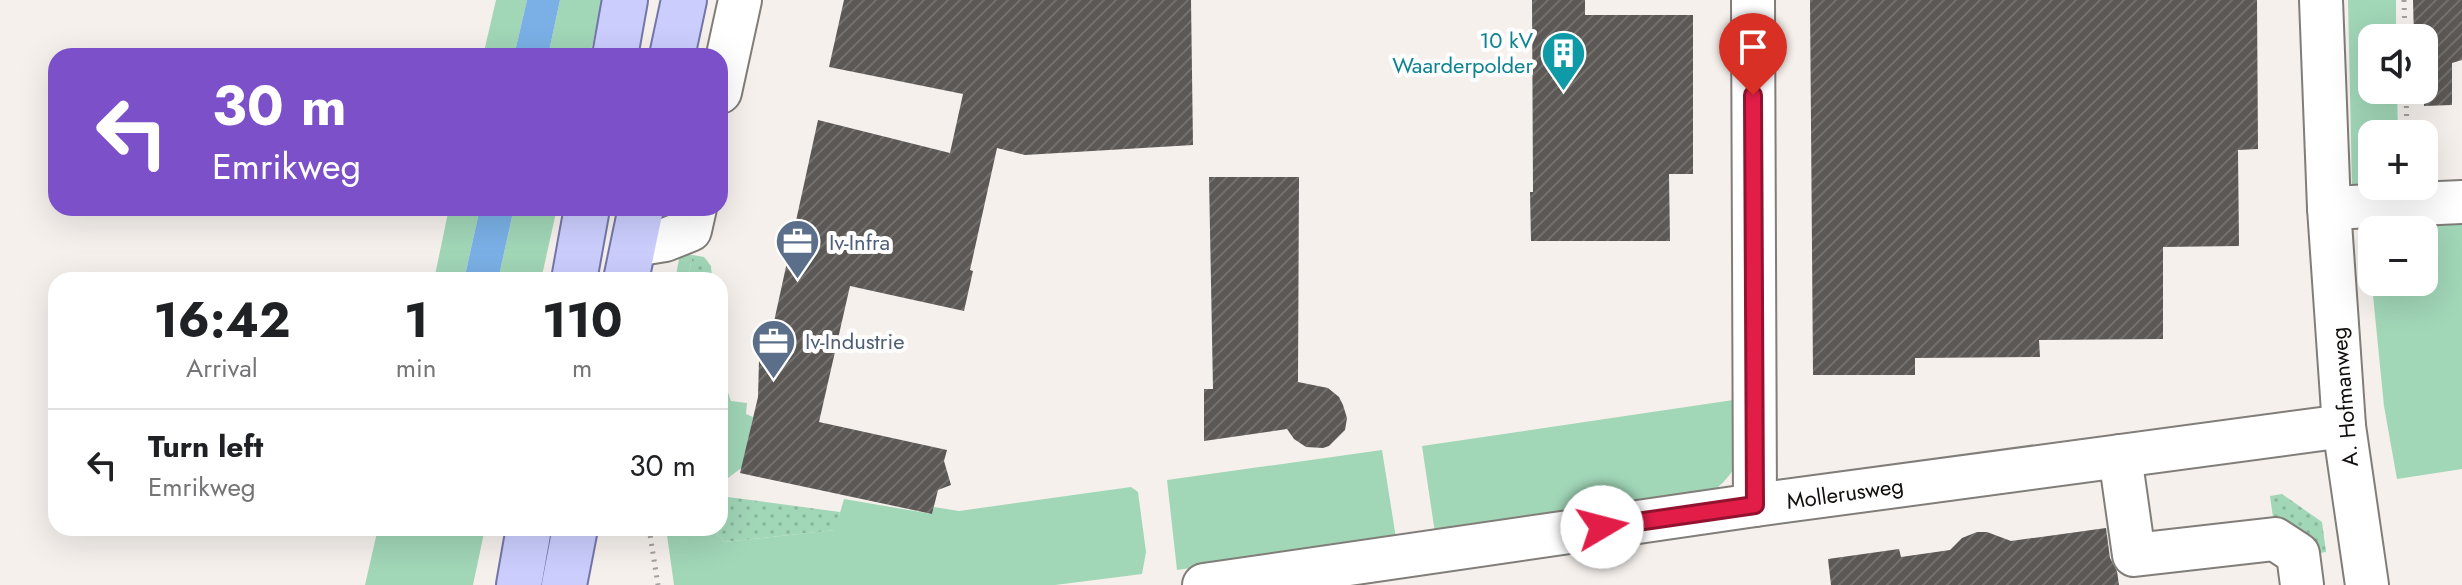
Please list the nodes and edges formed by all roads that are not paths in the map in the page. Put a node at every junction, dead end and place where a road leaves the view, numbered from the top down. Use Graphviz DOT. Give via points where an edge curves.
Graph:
graph roads {
  1 [pos="625,0"];
  2 [pos="684,0"];
  3 [pos="740,0"];
  4 [pos="1753,0"];
  5 [pos="2321,0"];
  6 [pos="616,48"];
  7 [pos="674,48"];
  8 [pos="728,55"];
  9 [pos="2462,202"];
  10 [pos="2329,208"];
  11 [pos="586,216"];
  12 [pos="693,216"];
  13 [pos="634,244"];
  14 [pos="575,272"];
  15 [pos="2344,426"];
  16 [pos="2120,456"];
  17 [pos="1755,505"];
  18 [pos="528,536"];
  19 [pos="573,536"];
  20 [pos="519,585"];
  21 [pos="564,585"];
  22 [pos="1204,585"];
  23 [pos="2302,585"];
  24 [pos="2367,585"];
  1 -- 6 [label="main road"];
  2 -- 7 [label="main road"];
  3 -- 8 [label="street"];
  4 -- 17 [label="street"];
  5 -- 10 [label="street, A. Hofmanweg"];
  9 -- 10 [label="street"];
  10 -- 15 [label="street, A. Hofmanweg"];
  11 -- 14 [label="main road"];
  12 -- 13 [label="street" via="690,230"];
  15 -- 16 [label="street, Mollerusweg"];
  15 -- 24 [label="street, A. Hofmanweg"];
  16 -- 17 [label="street, Mollerusweg"];
  16 -- 23 [label="street" via="2134,555 2275,539 2298,554"];
  17 -- 22 [label="street, Mollerusweg"];
  18 -- 20 [label="main road"];
  19 -- 21 [label="main road"];
}
